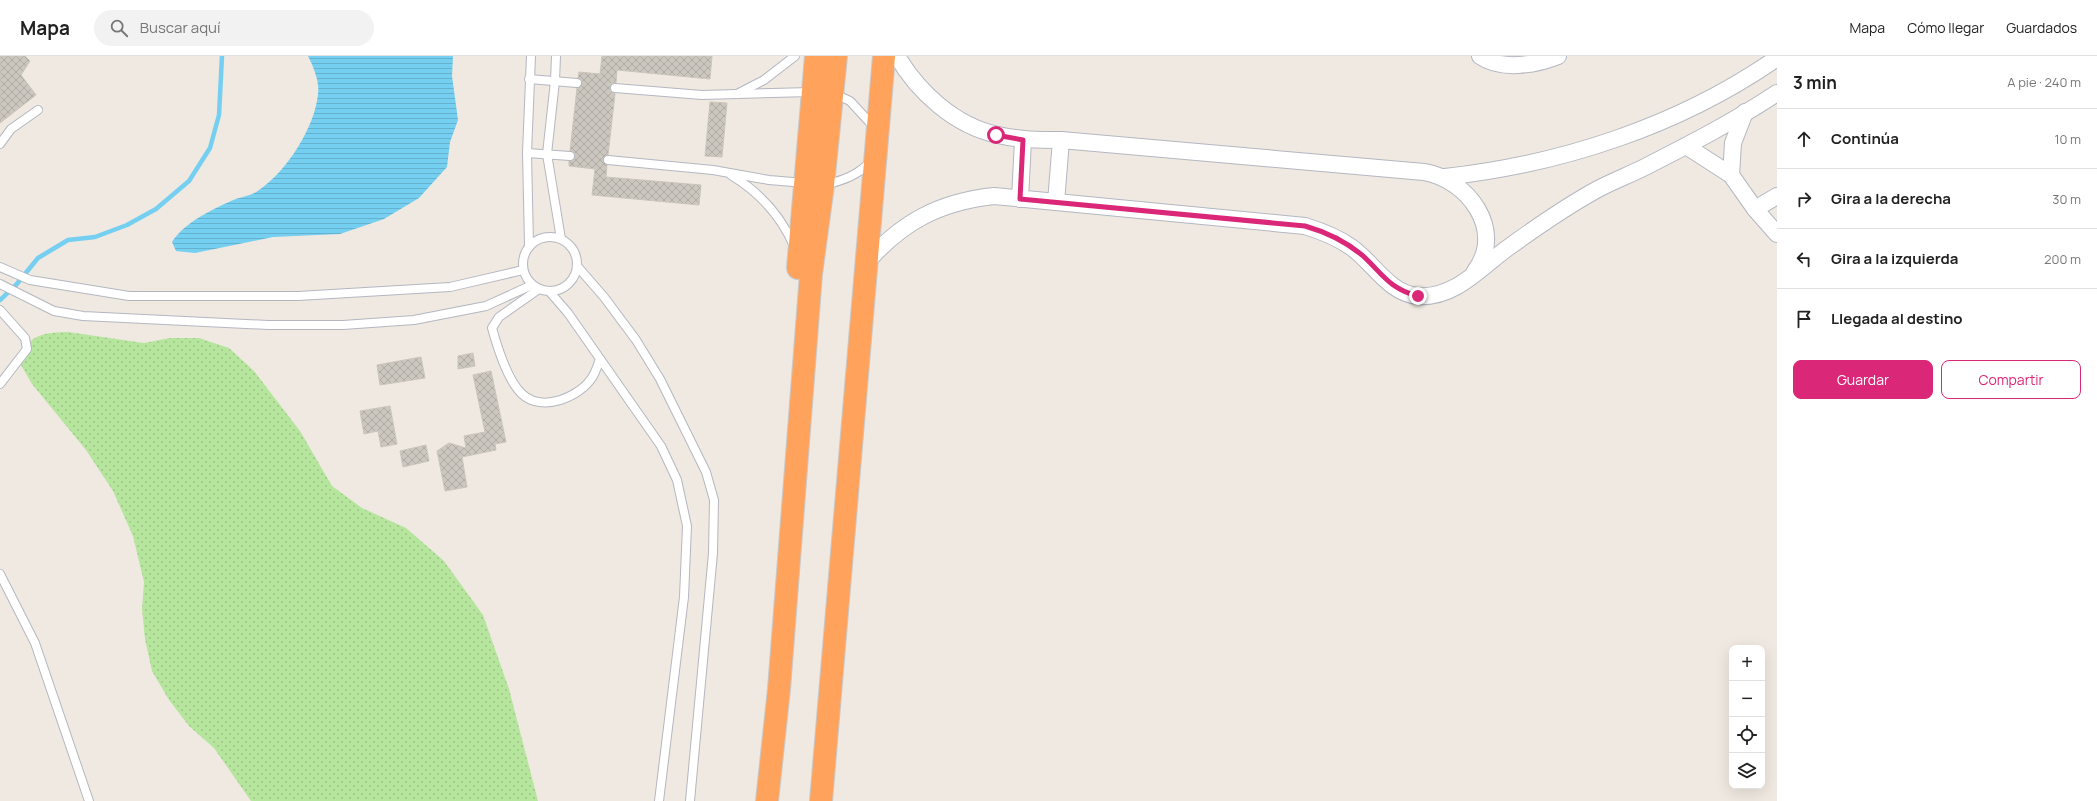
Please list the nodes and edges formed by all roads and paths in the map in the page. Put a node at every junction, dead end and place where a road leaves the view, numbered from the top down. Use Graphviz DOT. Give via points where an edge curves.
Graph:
graph roads {
  1 [pos="531,56"];
  2 [pos="556,56"];
  3 [pos="794,56"];
  4 [pos="816,56"];
  5 [pos="836,56"];
  6 [pos="884,56"];
  7 [pos="897,56"];
  8 [pos="1480,56"];
  9 [pos="1558,56"];
  10 [pos="1777,58"];
  11 [pos="529,79"];
  12 [pos="555,80"];
  13 [pos="577,83"];
  14 [pos="615,88"];
  15 [pos="823,93"];
  16 [pos="1777,93"];
  17 [pos="733,96"];
  18 [pos="38,110"];
  19 [pos="1745,112"];
  20 [pos="877,131"];
  21 [pos="1023,140"];
  22 [pos="1061,140"];
  23 [pos="0,144"];
  24 [pos="1686,146"];
  25 [pos="527,153"];
  26 [pos="547,154"];
  27 [pos="570,156"];
  28 [pos="875,157"];
  29 [pos="608,160"];
  30 [pos="727,172"];
  31 [pos="1731,175"];
  32 [pos="1445,177"];
  33 [pos="814,184"];
  34 [pos="1777,196"];
  35 [pos="1020,199"];
  36 [pos="1056,202"];
  37 [pos="1755,209"];
  38 [pos="1777,234"];
  39 [pos="561,238"];
  40 [pos="529,245"];
  41 [pos="799,256"];
  42 [pos="866,263"];
  43 [pos="577,266"];
  44 [pos="0,267"];
  45 [pos="523,270"];
  46 [pos="1472,276"];
  47 [pos="3,285"];
  48 [pos="536,287"];
  49 [pos="549,291"];
  50 [pos="0,310"];
  51 [pos="600,359"];
  52 [pos="0,384"];
  53 [pos="0,574"];
  54 [pos="779,689"];
  55 [pos="89,801"];
  56 [pos="659,801"];
  57 [pos="690,801"];
  58 [pos="767,801"];
  59 [pos="821,801"];
  1 -- 11 [label="lane"];
  2 -- 12 [label="lane"];
  3 -- 17 [label="lane" via="764,80"];
  4 -- 15 [label="highway"];
  5 -- 15 [label="highway"];
  6 -- 20 [label="highway"];
  7 -- 21 [label="street" via="921,89 947,111 979,129"];
  8 -- 9 [label="street" via="1488,62 1506,65"];
  10 -- 32 [label="street" via="1735,84 1668,118 1612,140 1556,158 1520,166"];
  11 -- 12 [label="lane"];
  11 -- 25 [label="lane"];
  12 -- 13 [label="lane"];
  12 -- 26 [label="lane"];
  14 -- 17 [label="lane"];
  15 -- 17 [label="lane"];
  15 -- 20 [label="lane" via="850,101"];
  15 -- 33 [label="highway"];
  16 -- 19 [label="street"];
  18 -- 23 [label="lane" via="11,129"];
  19 -- 24 [label="street"];
  19 -- 31 [label="street" via="1733,143"];
  20 -- 28 [label="highway"];
  21 -- 22 [label="street"];
  21 -- 35 [label="street"];
  22 -- 32 [label="street" via="1424,172"];
  22 -- 36 [label="street"];
  24 -- 31 [label="street"];
  24 -- 46 [label="street" via="1599,189 1567,208"];
  25 -- 26 [label="lane"];
  25 -- 40 [label="lane"];
  26 -- 27 [label="lane"];
  26 -- 39 [label="lane"];
  28 -- 33 [label="lane" via="861,172 848,179"];
  28 -- 42 [label="highway"];
  29 -- 30 [label="lane"];
  30 -- 33 [label="lane" via="769,180"];
  30 -- 41 [label="lane" via="751,189 772,210 792,239"];
  31 -- 37 [label="street"];
  32 -- 46 [label="street" via="1471,198 1482,220 1484,251 1482,260"];
  33 -- 41 [label="highway"];
  33 -- 54 [label="highway" via="811,274"];
  34 -- 37 [label="street"];
  35 -- 36 [label="street"];
  35 -- 42 [label="street" via="994,196 943,207 916,220 894,235"];
  36 -- 46 [label="street" via="1305,226 1336,238 1362,255 1388,283 1418,296 1439,294 1457,287"];
  37 -- 38 [label="street"];
  39 -- 40 [label="lane" via="544,237"];
  39 -- 43 [label="lane" via="574,250"];
  40 -- 45 [label="lane" via="524,257"];
  41 -- 54 [label="highway" via="769,627 770,662"];
  42 -- 59 [label="highway"];
  43 -- 49 [label="lane" via="571,281 557,290"];
  43 -- 57 [label="lane" via="636,340 660,379 706,472 714,500 713,553"];
  44 -- 45 [label="lane" via="30,280 129,296 298,296 450,287"];
  45 -- 48 [label="lane" via="526,278"];
  47 -- 48 [label="lane" via="54,311 83,316 268,325 343,325 414,320 486,306"];
  48 -- 49 [label="lane"];
  48 -- 51 [label="lane" via="499,317 492,328 513,383 522,395 538,403 558,401 578,392 593,377"];
  49 -- 51 [label="lane"];
  50 -- 52 [label="lane" via="25,338 27,350"];
  51 -- 56 [label="lane" via="661,446 677,480 687,526 684,597"];
  53 -- 55 [label="lane" via="35,643"];
  54 -- 58 [label="highway"];
}
